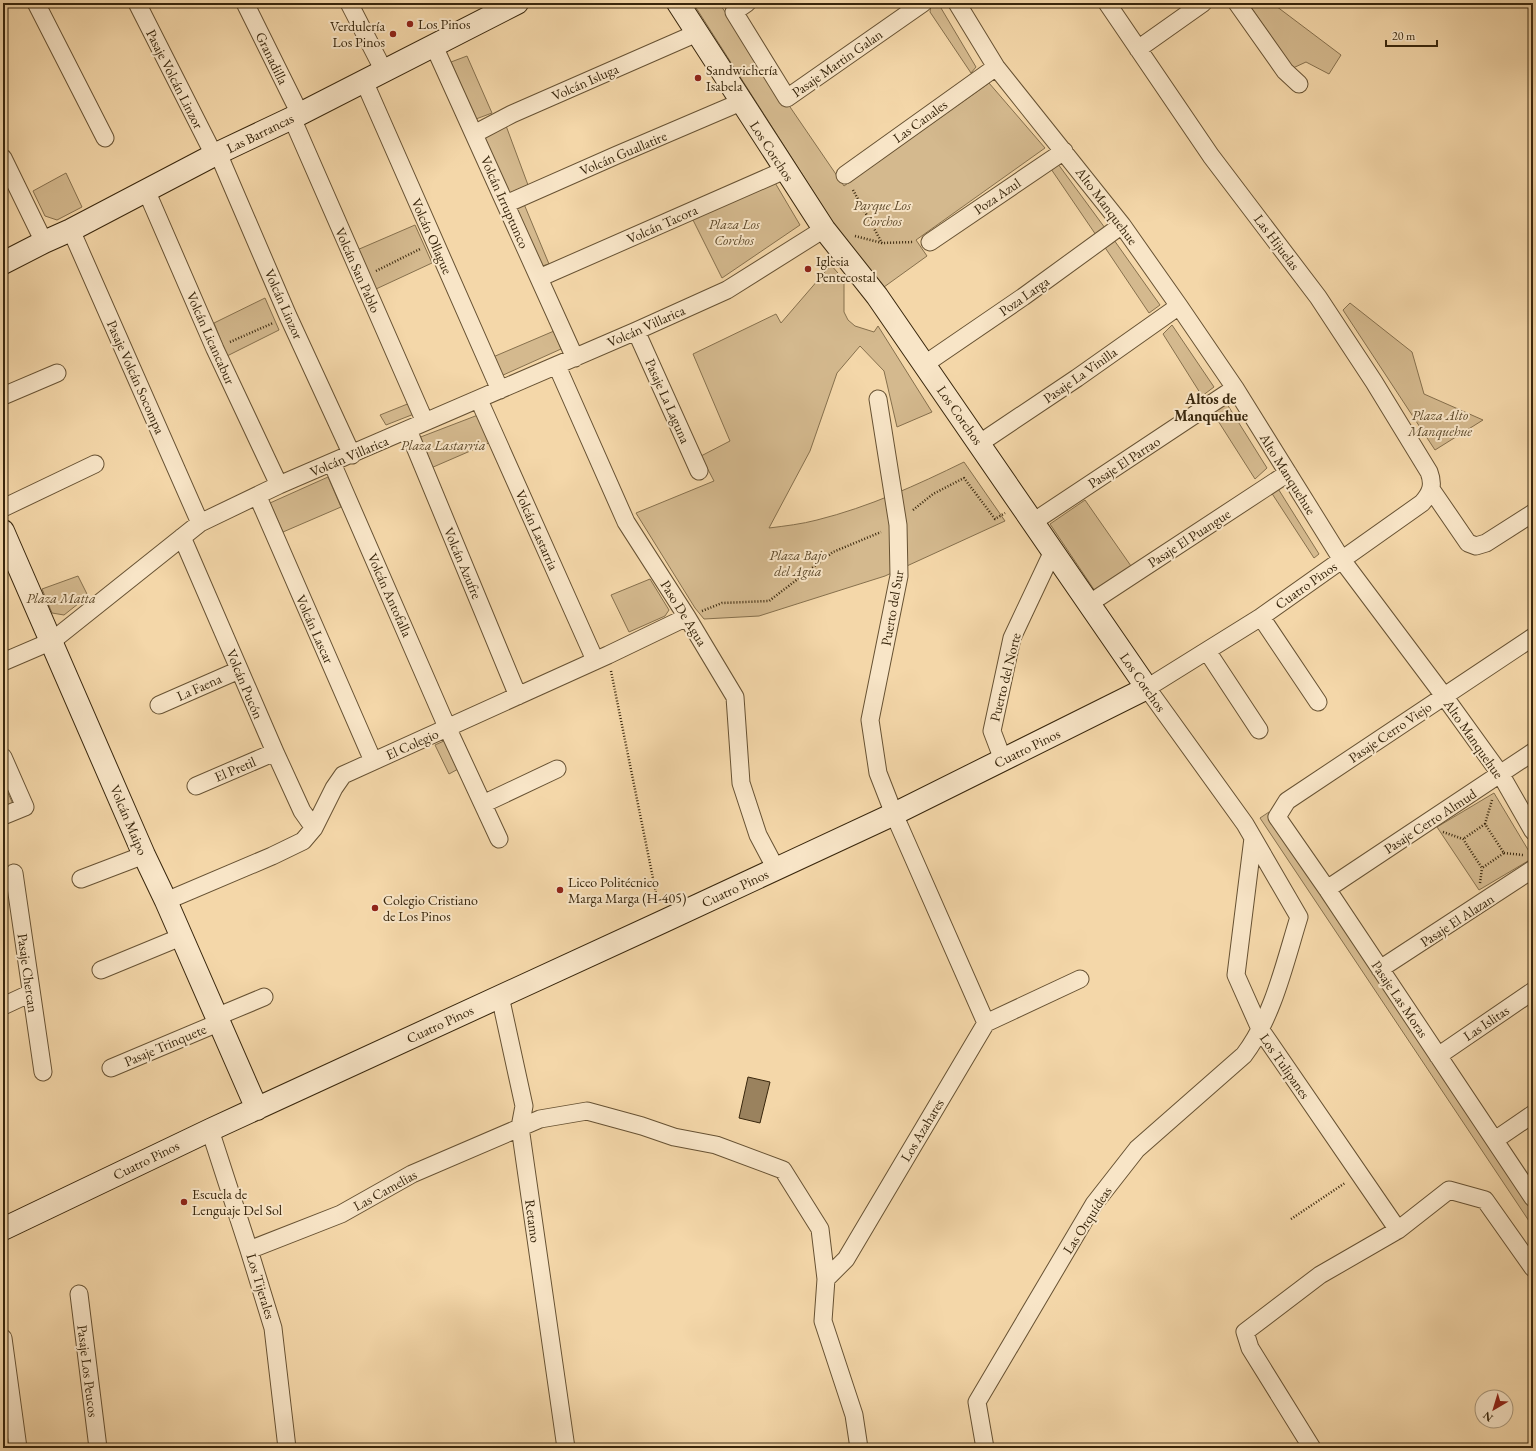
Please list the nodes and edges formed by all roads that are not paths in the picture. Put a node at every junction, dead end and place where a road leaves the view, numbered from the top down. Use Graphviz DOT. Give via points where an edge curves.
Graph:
graph roads {
  1 [pos="36,3"];
  2 [pos="137,3"];
  3 [pos="245,3"];
  4 [pos="349,3"];
  5 [pos="517,3"];
  6 [pos="678,3"];
  7 [pos="747,3"];
  8 [pos="923,3"];
  9 [pos="958,3"];
  10 [pos="1106,3"];
  11 [pos="1203,3"];
  12 [pos="1236,3"];
  13 [pos="697,33"];
  14 [pos="434,46"];
  15 [pos="1138,49"];
  16 [pos="996,67"];
  17 [pos="384,71"];
  18 [pos="364,81"];
  19 [pos="1299,84"];
  20 [pos="741,102"];
  21 [pos="296,116"];
  22 [pos="474,134"];
  23 [pos="105,138"];
  24 [pos="1064,151"];
  25 [pos="216,154"];
  26 [pos="3,158"];
  27 [pos="785,170"];
  28 [pos="845,175"];
  29 [pos="146,190"];
  30 [pos="506,204"];
  31 [pos="1122,225"];
  32 [pos="824,229"];
  33 [pos="71,230"];
  34 [pos="44,242"];
  35 [pos="930,242"];
  36 [pos="3,263"];
  37 [pos="539,278"];
  38 [pos="1179,306"];
  39 [pos="636,331"];
  40 [pos="575,358"];
  41 [pos="924,364"];
  42 [pos="557,366"];
  43 [pos="57,372"];
  44 [pos="1235,388"];
  45 [pos="500,390"];
  46 [pos="3,396"];
  47 [pos="878,399"];
  48 [pos="479,400"];
  49 [pos="426,422"];
  50 [pos="408,430"];
  51 [pos="980,444"];
  52 [pos="352,455"];
  53 [pos="332,463"];
  54 [pos="94,464"];
  55 [pos="699,471"];
  56 [pos="1288,473"];
  57 [pos="279,486"];
  58 [pos="1431,489"];
  59 [pos="258,497"];
  60 [pos="3,508"];
  61 [pos="1533,513"];
  62 [pos="1033,522"];
  63 [pos="200,523"];
  64 [pos="3,531"];
  65 [pos="182,537"];
  66 [pos="1052,551"];
  67 [pos="1342,560"];
  68 [pos="10,562"];
  69 [pos="1090,603"];
  70 [pos="687,617"];
  71 [pos="1261,617"];
  72 [pos="1533,637"];
  73 [pos="52,641"];
  74 [pos="1208,651"];
  75 [pos="601,658"];
  76 [pos="3,662"];
  77 [pos="239,670"];
  78 [pos="1148,688"];
  79 [pos="518,696"];
  80 [pos="1444,696"];
  81 [pos="1318,702"];
  82 [pos="159,705"];
  83 [pos="447,727"];
  84 [pos="1259,730"];
  85 [pos="275,752"];
  86 [pos="1533,752"];
  87 [pos="3,757"];
  88 [pos="1003,760"];
  89 [pos="373,761"];
  90 [pos="557,769"];
  91 [pos="1500,775"];
  92 [pos="196,786"];
  93 [pos="1287,801"];
  94 [pos="482,804"];
  95 [pos="894,814"];
  96 [pos="3,816"];
  97 [pos="314,828"];
  98 [pos="1249,831"];
  99 [pos="1533,831"];
  100 [pos="499,839"];
  101 [pos="144,855"];
  102 [pos="1529,862"];
  103 [pos="776,869"];
  104 [pos="14,873"];
  105 [pos="80,879"];
  106 [pos="1327,889"];
  107 [pos="166,901"];
  108 [pos="181,937"];
  109 [pos="101,970"];
  110 [pos="1380,970"];
  111 [pos="1080,979"];
  112 [pos="1533,991"];
  113 [pos="32,993"];
  114 [pos="500,996"];
  115 [pos="264,997"];
  116 [pos="3,1006"];
  117 [pos="217,1020"];
  118 [pos="986,1022"];
  119 [pos="1260,1029"];
  120 [pos="1438,1056"];
  121 [pos="111,1068"];
  122 [pos="43,1072"];
  123 [pos="257,1109"];
  124 [pos="1533,1114"];
  125 [pos="520,1127"];
  126 [pos="210,1130"];
  127 [pos="1495,1140"];
  128 [pos="1533,1198"];
  129 [pos="3,1229"];
  130 [pos="1398,1230"];
  131 [pos="249,1250"];
  132 [pos="1533,1268"];
  133 [pos="826,1279"];
  134 [pos="78,1294"];
  135 [pos="3,1338"];
  136 [pos="18,1448"];
  137 [pos="98,1448"];
  138 [pos="286,1448"];
  139 [pos="566,1448"];
  140 [pos="859,1448"];
  141 [pos="985,1448"];
  142 [pos="1312,1448"];
  1 -- 23 [label="street"];
  2 -- 25 [label="street, Pasaje Volcán Linzor"];
  3 -- 21 [label="street, Granadilla"];
  4 -- 17 [label="street"];
  5 -- 14 [label="street, Las Barrancas"];
  6 -- 13 [label="street, Los Corchos"];
  7 -- 8 [label="street, Pasaje Martin Galan" via="734,12 787,98"];
  9 -- 16 [label="street, Alto Manquehue"];
  10 -- 15 [label="street, Las Hijuelas"];
  11 -- 15 [label="street"];
  12 -- 19 [label="street" via="1285,71"];
  13 -- 20 [label="street, Los Corchos"];
  13 -- 22 [label="street, Volcán Isluga" via="512,114"];
  14 -- 17 [label="street, Las Barrancas"];
  14 -- 22 [label="street, Volcán Irruptunco"];
  15 -- 58 [label="street, Las Hijuelas" via="1211,156 1318,297 1429,472 1432,480"];
  16 -- 24 [label="street, Alto Manquehue"];
  16 -- 28 [label="street, Las Canales"];
  17 -- 18 [label="street, Las Barrancas"];
  18 -- 21 [label="street, Las Barrancas"];
  18 -- 45 [label="street, Volcán Ollague"];
  20 -- 27 [label="street, Los Corchos"];
  20 -- 30 [label="street, Volcán Guallatire"];
  21 -- 25 [label="street, Las Barrancas"];
  21 -- 49 [label="street, Volcán San Pablo" via="361,278"];
  22 -- 30 [label="street, Volcán Irruptunco"];
  24 -- 31 [label="street, Alto Manquehue"];
  24 -- 35 [label="street, Poza Azul"];
  25 -- 29 [label="street, Las Barrancas"];
  25 -- 52 [label="street, Volcán Linzor"];
  26 -- 34 [label="street"];
  27 -- 32 [label="street, Los Corchos"];
  27 -- 37 [label="street, Volcán Tacora"];
  29 -- 33 [label="street, Las Barrancas"];
  29 -- 57 [label="street, Volcán Licancabur" via="215,349"];
  30 -- 37 [label="street, Volcán Irruptunco"];
  31 -- 38 [label="street, Alto Manquehue"];
  31 -- 41 [label="street, Poza Larga" via="1023,297"];
  32 -- 39 [label="street, Volcán Villarica" via="727,290"];
  32 -- 41 [label="street, Los Corchos" via="877,296"];
  33 -- 34 [label="street, Las Barrancas"];
  33 -- 63 [label="street, Pasaje Volcán Socompa"];
  34 -- 36 [label="street, Las Barrancas"];
  37 -- 40 [label="street, Volcán Irruptunco"];
  38 -- 44 [label="street, Alto Manquehue"];
  38 -- 51 [label="street, Pasaje La Vinilla"];
  39 -- 40 [label="street, Volcán Villarica"];
  39 -- 55 [label="street, Pasaje La Laguna"];
  40 -- 42 [label="street, Volcán Villarica"];
  41 -- 51 [label="street, Los Corchos"];
  42 -- 45 [label="street, Volcán Villarica"];
  42 -- 70 [label="street, Paso De Agua" via="626,522"];
  43 -- 46 [label="street"];
  44 -- 56 [label="street, Alto Manquehue"];
  44 -- 62 [label="street, Pasaje El Parrao"];
  45 -- 48 [label="street, Volcán Villarica"];
  47 -- 95 [label="street, Puerto del Sur" via="898,525 899,576 870,720 878,773"];
  48 -- 49 [label="street, Volcán Villarica"];
  48 -- 75 [label="street, Volcán Lastarria"];
  49 -- 50 [label="street, Volcán Villarica"];
  50 -- 52 [label="street, Volcán Villarica"];
  50 -- 79 [label="street, Volcán Azufre"];
  51 -- 62 [label="street, Los Corchos"];
  52 -- 53 [label="street, Volcán Villarica"];
  53 -- 57 [label="street, Volcán Villarica"];
  53 -- 83 [label="street, Volcán Antofalla"];
  54 -- 60 [label="street"];
  56 -- 67 [label="street, Alto Manquehue"];
  56 -- 69 [label="street, Pasaje El Puangue"];
  57 -- 59 [label="street, Volcán Villarica"];
  58 -- 61 [label="street" via="1468,543 1476,546 1486,543"];
  58 -- 67 [label="street, Cuatro Pinos" via="1422,503"];
  59 -- 63 [label="street, Volcán Villarica"];
  59 -- 89 [label="street, Volcán Lascar"];
  62 -- 66 [label="street, Los Corchos"];
  63 -- 65 [label="street, Volcán Villarica"];
  64 -- 68 [label="street, Volcán Maipo"];
  65 -- 73 [label="street, Volcán Villarica"];
  65 -- 77 [label="street, Volcán Pucón"];
  66 -- 69 [label="street, Los Corchos"];
  66 -- 88 [label="street, Puerto del Norte" via="1012,638 992,731"];
  67 -- 71 [label="street, Cuatro Pinos"];
  67 -- 80 [label="street, Alto Manquehue"];
  68 -- 73 [label="street, Volcán Maipo"];
  69 -- 78 [label="street, Los Corchos"];
  70 -- 75 [label="street, El Colegio"];
  70 -- 103 [label="street, Paso De Agua" via="735,697 741,783 758,835"];
  71 -- 74 [label="street, Cuatro Pinos"];
  71 -- 81 [label="street"];
  72 -- 80 [label="street, Pasaje Cerro Viejo"];
  73 -- 76 [label="street, Volcán Villarica"];
  73 -- 101 [label="street, Volcán Maipo"];
  74 -- 78 [label="street, Cuatro Pinos"];
  74 -- 84 [label="street"];
  75 -- 79 [label="street, El Colegio"];
  77 -- 82 [label="street, La Faena"];
  77 -- 85 [label="street, Volcán Pucón"];
  78 -- 88 [label="street, Cuatro Pinos"];
  78 -- 98 [label="street, Los Corchos"];
  79 -- 83 [label="street, El Colegio"];
  80 -- 91 [label="street, Alto Manquehue"];
  80 -- 93 [label="street, Pasaje Cerro Viejo"];
  83 -- 89 [label="street, El Colegio"];
  83 -- 94 [label="street, Volcán Antofalla"];
  85 -- 92 [label="street, El Pretil"];
  85 -- 97 [label="street, Volcán Pucón" via="302,811"];
  86 -- 91 [label="street, Pasaje Cerro Almud"];
  87 -- 96 [label="street" via="25,807"];
  88 -- 95 [label="street, Cuatro Pinos"];
  89 -- 97 [label="street, El Colegio" via="343,775"];
  90 -- 94 [label="street"];
  91 -- 99 [label="street, Alto Manquehue"];
  91 -- 106 [label="street, Pasaje Cerro Almud" via="1422,824"];
  93 -- 106 [label="street, Pasaje Las Moras" via="1277,817"];
  94 -- 100 [label="street, Volcán Antofalla"];
  95 -- 103 [label="street, Cuatro Pinos"];
  95 -- 118 [label="street"];
  97 -- 107 [label="street, El Colegio" via="303,841"];
  98 -- 119 [label="street" via="1236,975"];
  98 -- 119 [label="street, Los Tulipanes" via="1299,917"];
  101 -- 105 [label="street"];
  101 -- 107 [label="street, Volcán Maipo"];
  102 -- 110 [label="street, Pasaje El Alazan"];
  103 -- 114 [label="street, Cuatro Pinos"];
  104 -- 113 [label="street, Pasaje Chercan"];
  106 -- 110 [label="street, Pasaje Las Moras"];
  107 -- 108 [label="street, Volcán Maipo"];
  108 -- 109 [label="street"];
  108 -- 117 [label="street, Volcán Maipo"];
  110 -- 120 [label="street, Pasaje Las Moras"];
  111 -- 118 [label="street"];
  112 -- 120 [label="street, Las Islitas"];
  113 -- 116 [label="street"];
  113 -- 122 [label="street, Pasaje Chercan"];
  114 -- 123 [label="street, Cuatro Pinos"];
  114 -- 125 [label="street, Retamo" via="524,1106"];
  115 -- 117 [label="street, Pasaje Trinquete"];
  117 -- 121 [label="street, Pasaje Trinquete"];
  117 -- 123 [label="street, Volcán Maipo"];
  118 -- 133 [label="street, Los Azahares" via="846,1259"];
  119 -- 130 [label="street, Los Tulipanes"];
  119 -- 141 [label="street, Las Orquídeas" via="1244,1055 1137,1149 1094,1204 977,1402"];
  120 -- 127 [label="street, Pasaje Las Moras"];
  123 -- 126 [label="street, Cuatro Pinos"];
  124 -- 127 [label="street"];
  125 -- 131 [label="street, Las Camelias" via="412,1174 341,1214"];
  125 -- 133 [label="street, Las Camelias" via="540,1119 587,1111 674,1137 716,1145 783,1170 820,1228"];
  125 -- 139 [label="street, Retamo"];
  126 -- 129 [label="street, Cuatro Pinos"];
  126 -- 131 [label="street, Los Tijerales"];
  127 -- 128 [label="street, Pasaje Las Moras"];
  130 -- 132 [label="street" via="1449,1190 1485,1200"];
  130 -- 142 [label="street" via="1320,1275 1244,1332 1250,1348"];
  131 -- 138 [label="street, Los Tijerales" via="273,1328"];
  133 -- 140 [label="street" via="824,1321 854,1416"];
  134 -- 137 [label="street, Pasaje Los Peucos"];
  135 -- 136 [label="street"];
}
